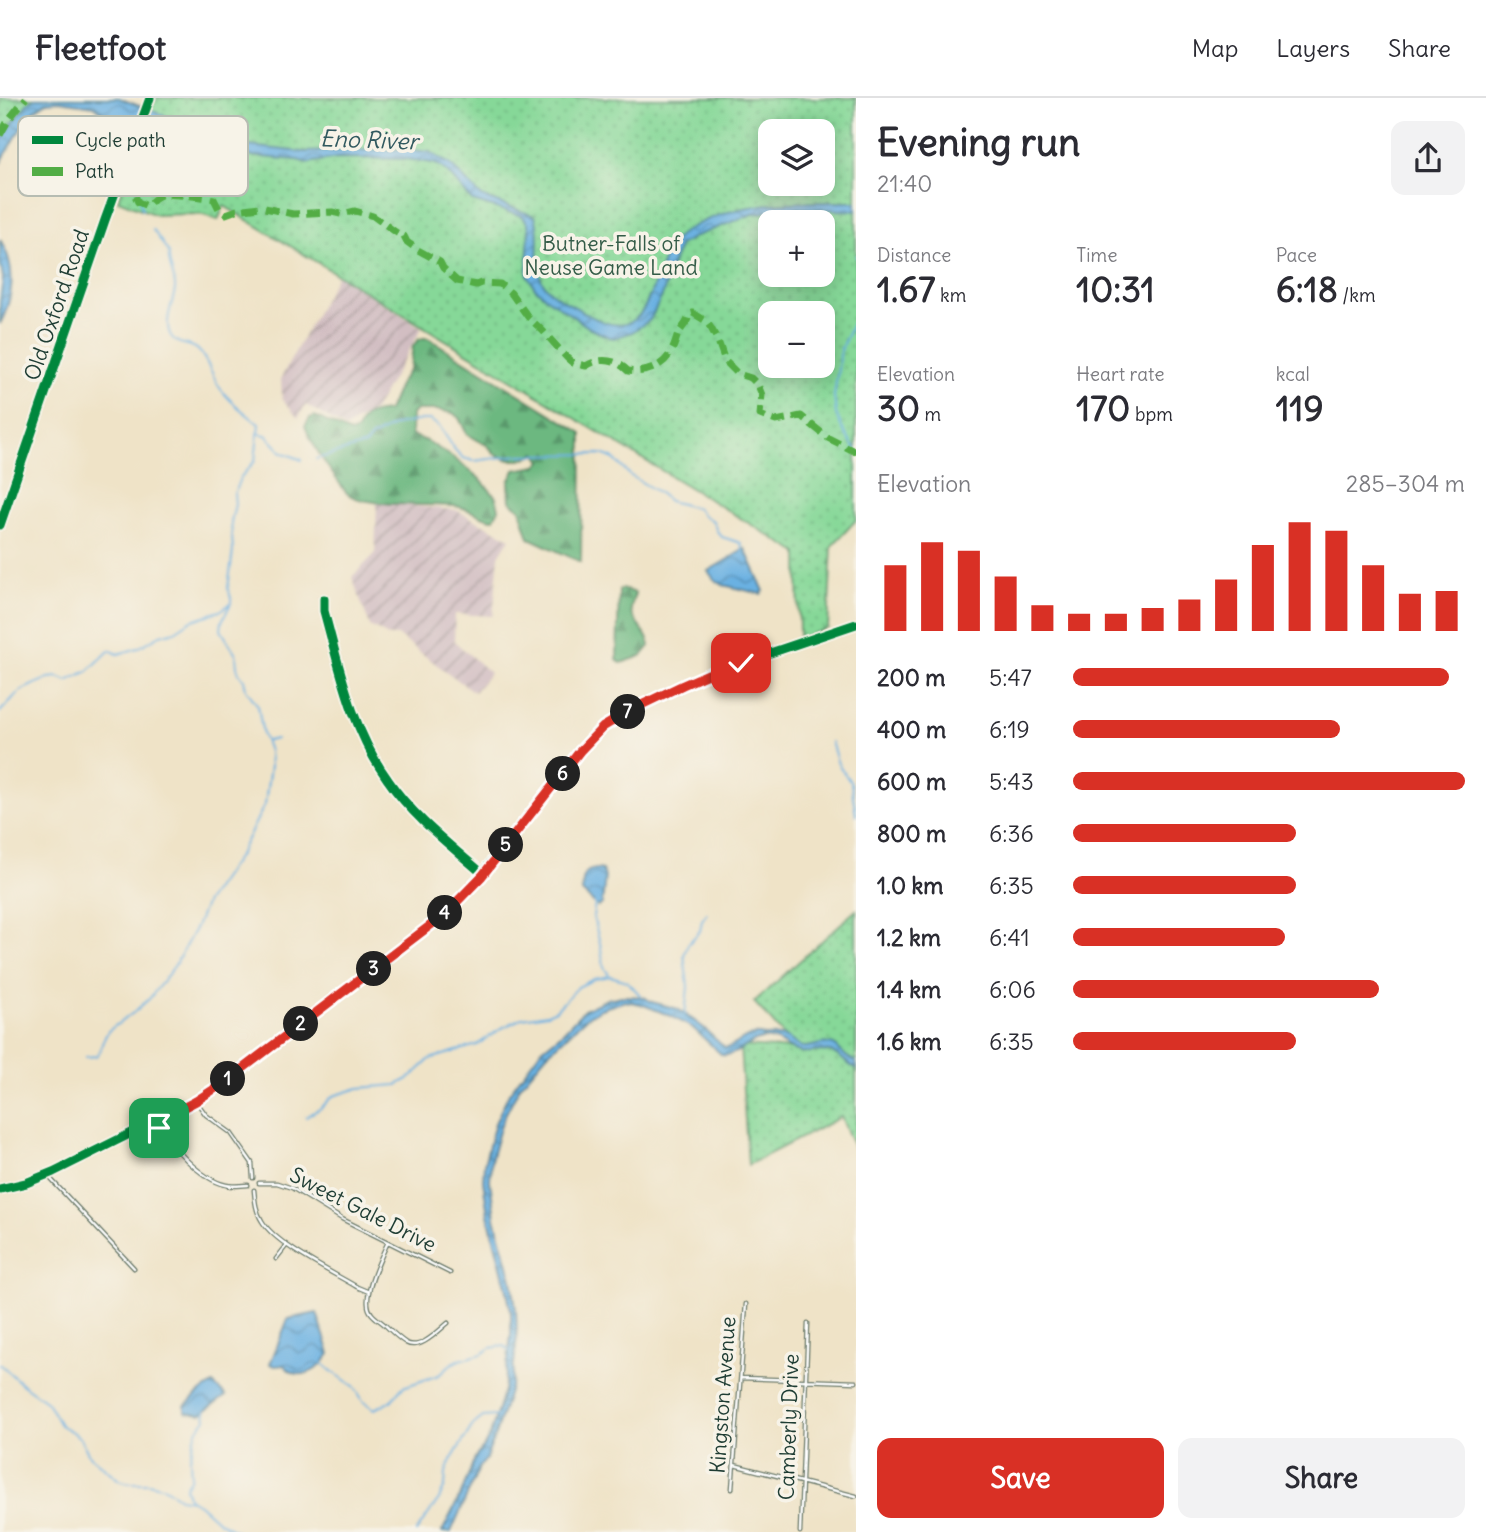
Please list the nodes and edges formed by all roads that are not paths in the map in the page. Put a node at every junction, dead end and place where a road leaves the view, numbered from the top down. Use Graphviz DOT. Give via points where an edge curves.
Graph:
graph roads {
  1 [pos="149,99"];
  2 [pos="143,116"];
  3 [pos="115,196"];
  4 [pos="2,514"];
  5 [pos="0,525"];
  6 [pos="324,598"];
  7 [pos="856,624"];
  8 [pos="483,874"];
  9 [pos="196,1101"];
  10 [pos="156,1122"];
  11 [pos="47,1175"];
  12 [pos="253,1178"];
  13 [pos="259,1184"];
  14 [pos="248,1185"];
  15 [pos="0,1189"];
  16 [pos="254,1189"];
  17 [pos="388,1242"];
  18 [pos="287,1245"];
  19 [pos="276,1259"];
  20 [pos="134,1268"];
  21 [pos="450,1273"];
  22 [pos="369,1292"];
  23 [pos="746,1304"];
  24 [pos="448,1323"];
  25 [pos="808,1323"];
  26 [pos="741,1378"];
  27 [pos="806,1380"];
  28 [pos="856,1382"];
  29 [pos="734,1465"];
  30 [pos="802,1482"];
  31 [pos="732,1489"];
  32 [pos="856,1496"];
  33 [pos="800,1532"];
  1 -- 2 [label="street, Old Oxford Road"];
  3 -- 4 [label="street, Old Oxford Road"];
  4 -- 5 [label="street, Old Oxford Road"];
  6 -- 8 [label="street" via="352,713 382,772 420,818"];
  7 -- 8 [label="street" via="708,674 606,725"];
  8 -- 9 [label="street" via="427,929"];
  9 -- 10 [label="street"];
  9 -- 12 [label="street" via="205,1115 231,1133 252,1163"];
  10 -- 11 [label="street"];
  10 -- 14 [label="street" via="170,1144 208,1178 225,1185"];
  11 -- 15 [label="street"];
  11 -- 20 [label="street"];
  12 -- 13 [label="street"];
  12 -- 14 [label="street"];
  13 -- 16 [label="street"];
  13 -- 17 [label="street, Sweet Gale Drive" via="292,1188"];
  14 -- 16 [label="street"];
  16 -- 18 [label="street" via="263,1223"];
  17 -- 21 [label="street, Sweet Gale Drive"];
  17 -- 22 [label="street"];
  18 -- 19 [label="street"];
  18 -- 22 [label="street"];
  22 -- 24 [label="street" via="371,1313 408,1344 426,1340"];
  23 -- 26 [label="street, Kingston Avenue"];
  25 -- 27 [label="street, Camberly Drive"];
  26 -- 27 [label="street"];
  26 -- 29 [label="street, Kingston Avenue"];
  27 -- 28 [label="street"];
  27 -- 30 [label="street, Camberly Drive"];
  29 -- 30 [label="street"];
  29 -- 31 [label="street, Kingston Avenue"];
  30 -- 32 [label="street"];
  30 -- 33 [label="street, Camberly Drive"];
}
